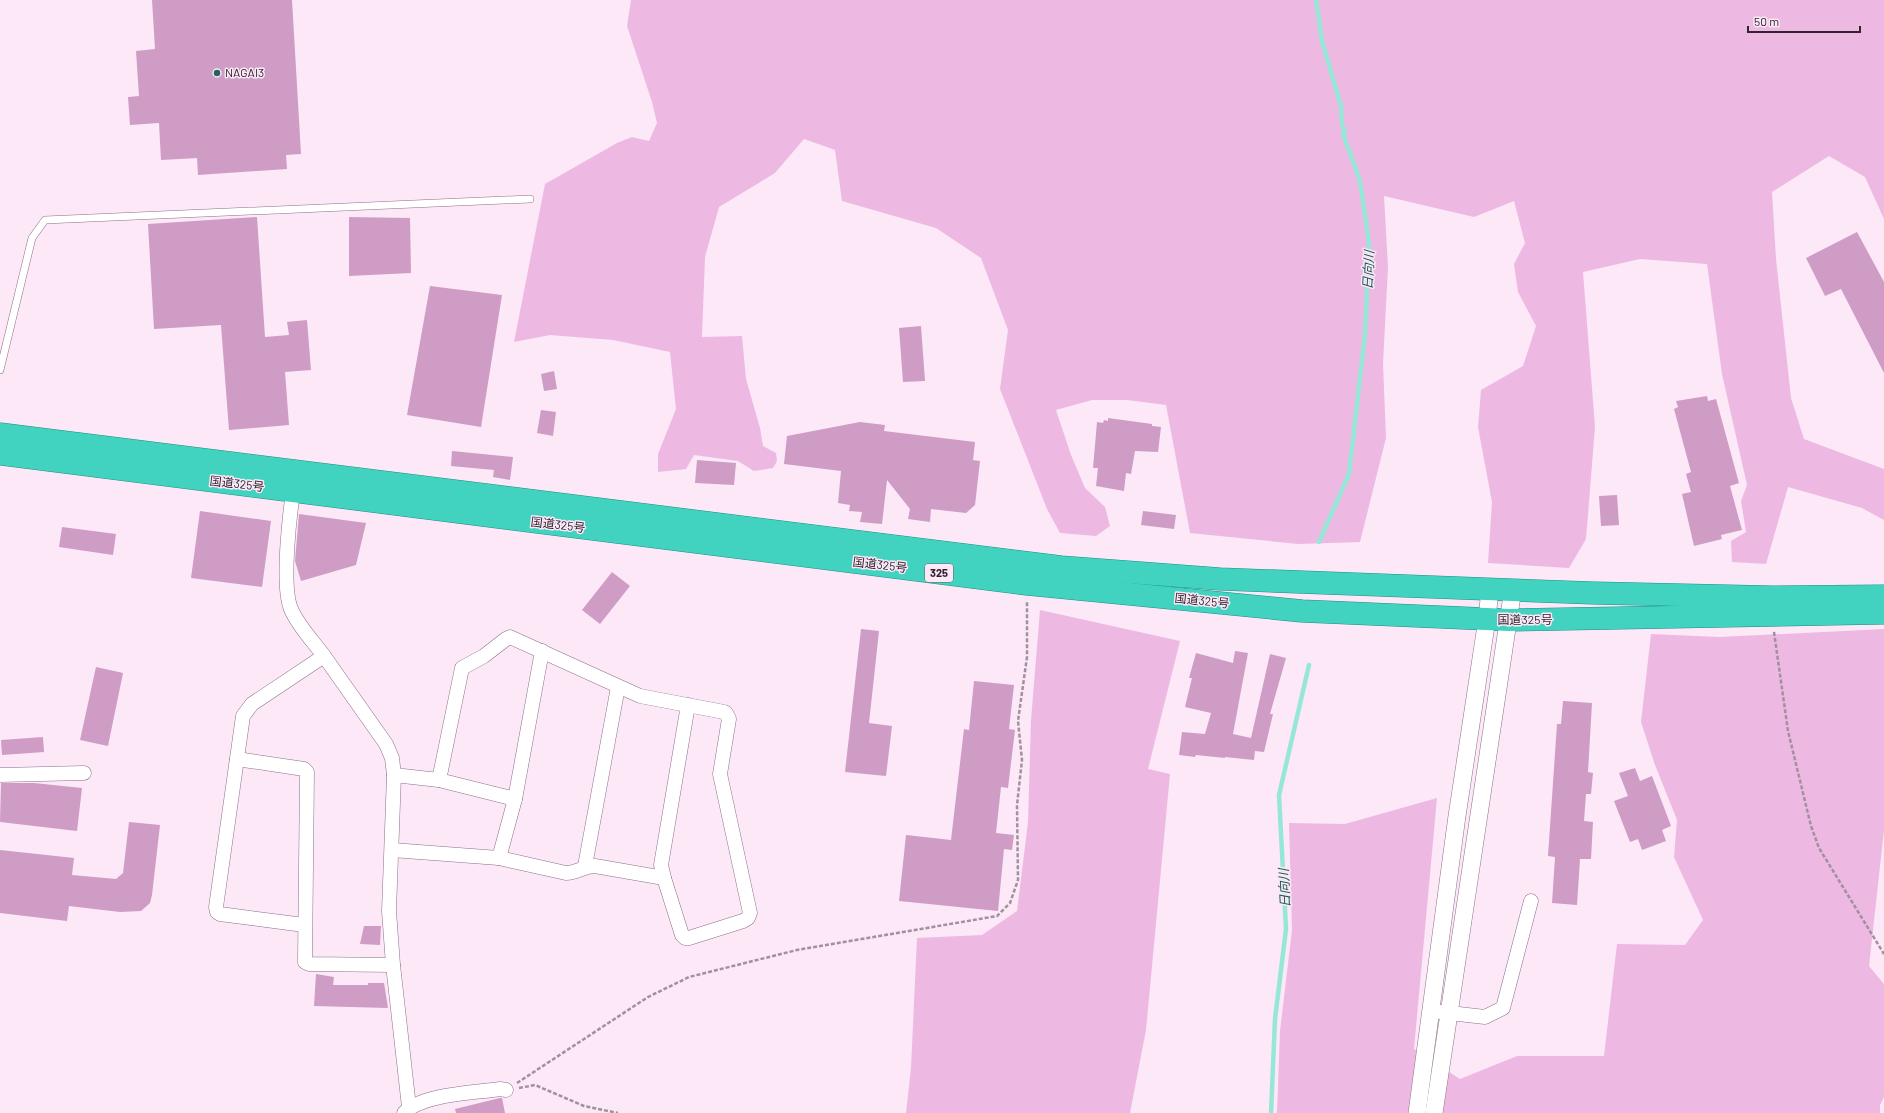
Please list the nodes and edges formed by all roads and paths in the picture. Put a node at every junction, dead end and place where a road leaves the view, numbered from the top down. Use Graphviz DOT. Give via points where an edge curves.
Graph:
graph roads {
  1 [pos="530,200"];
  2 [pos="0,370"];
  3 [pos="0,434"];
  4 [pos="0,454"];
  5 [pos="294,481"];
  6 [pos="1027,584"];
  7 [pos="1490,589"];
  8 [pos="1513,590"];
  9 [pos="1884,596"];
  10 [pos="1884,613"];
  11 [pos="1772,614"];
  12 [pos="1487,620"];
  13 [pos="1509,620"];
  14 [pos="542,651"];
  15 [pos="324,656"];
  16 [pos="618,687"];
  17 [pos="688,705"];
  18 [pos="238,759"];
  19 [pos="84,773"];
  20 [pos="0,775"];
  21 [pos="394,775"];
  22 [pos="439,780"];
  23 [pos="515,799"];
  24 [pos="392,850"];
  25 [pos="499,858"];
  26 [pos="586,866"];
  27 [pos="664,878"];
  28 [pos="1531,901"];
  29 [pos="304,925"];
  30 [pos="1884,954"];
  31 [pos="393,965"];
  32 [pos="1432,1011"];
  33 [pos="1449,1013"];
  34 [pos="506,1090"];
  35 [pos="406,1110"];
  36 [pos="618,1113"];
  37 [pos="1417,1113"];
  38 [pos="1434,1113"];
  1 -- 2 [label="lane" via="45,220 32,238"];
  3 -- 5 [label="highway, 国道325号 / 325"];
  4 -- 5 [label="highway, 国道325号 / 325"];
  5 -- 6 [label="highway, 国道325号 / 325"];
  5 -- 7 [label="highway, 国道325号 / 325" via="1061,567 1220,579"];
  5 -- 15 [label="street" via="287,555 287,597 297,620"];
  6 -- 12 [label="highway, 国道325号 / 325" via="1302,611"];
  6 -- 34 [label="path" via="1027,657 1018,721 1022,760 1017,806 1018,880 1010,903 997,916 798,950 689,976 648,997"];
  7 -- 8 [label="highway, 国道325号 / 325"];
  7 -- 12 [label="street"];
  8 -- 9 [label="highway, 国道325号 / 325" via="1771,597"];
  8 -- 13 [label="street"];
  10 -- 11 [label="highway, 国道325号 / 325"];
  11 -- 13 [label="highway, 国道325号 / 325"];
  11 -- 30 [label="path" via="1788,731 1811,826 1819,848"];
  12 -- 13 [label="highway, 国道325号 / 325"];
  12 -- 32 [label="street" via="1457,816"];
  13 -- 33 [label="street"];
  14 -- 16 [label="street"];
  14 -- 22 [label="street" via="510,637 462,668"];
  14 -- 23 [label="street"];
  15 -- 18 [label="street" via="246,710"];
  15 -- 21 [label="street" via="386,744 392,758"];
  16 -- 17 [label="street" via="640,696"];
  16 -- 26 [label="street"];
  17 -- 27 [label="street" via="662,860"];
  17 -- 27 [label="street" via="728,715 720,774 750,913 748,918 685,938"];
  18 -- 29 [label="street" via="304,769 307,772"];
  18 -- 29 [label="street" via="216,912"];
  19 -- 20 [label="street"];
  21 -- 22 [label="street"];
  21 -- 24 [label="street"];
  22 -- 23 [label="street"];
  23 -- 25 [label="street"];
  24 -- 25 [label="street"];
  24 -- 31 [label="street" via="389,911"];
  25 -- 26 [label="street" via="566,874 574,874"];
  26 -- 27 [label="street"];
  28 -- 33 [label="street" via="1503,1008 1485,1017"];
  29 -- 31 [label="street" via="304,957 305,962 309,964"];
  31 -- 35 [label="street"];
  32 -- 33 [label="street"];
  32 -- 37 [label="street"];
  33 -- 38 [label="street"];
  34 -- 35 [label="street" via="428,1099"];
  34 -- 36 [label="path" via="535,1085 584,1106"];
}
